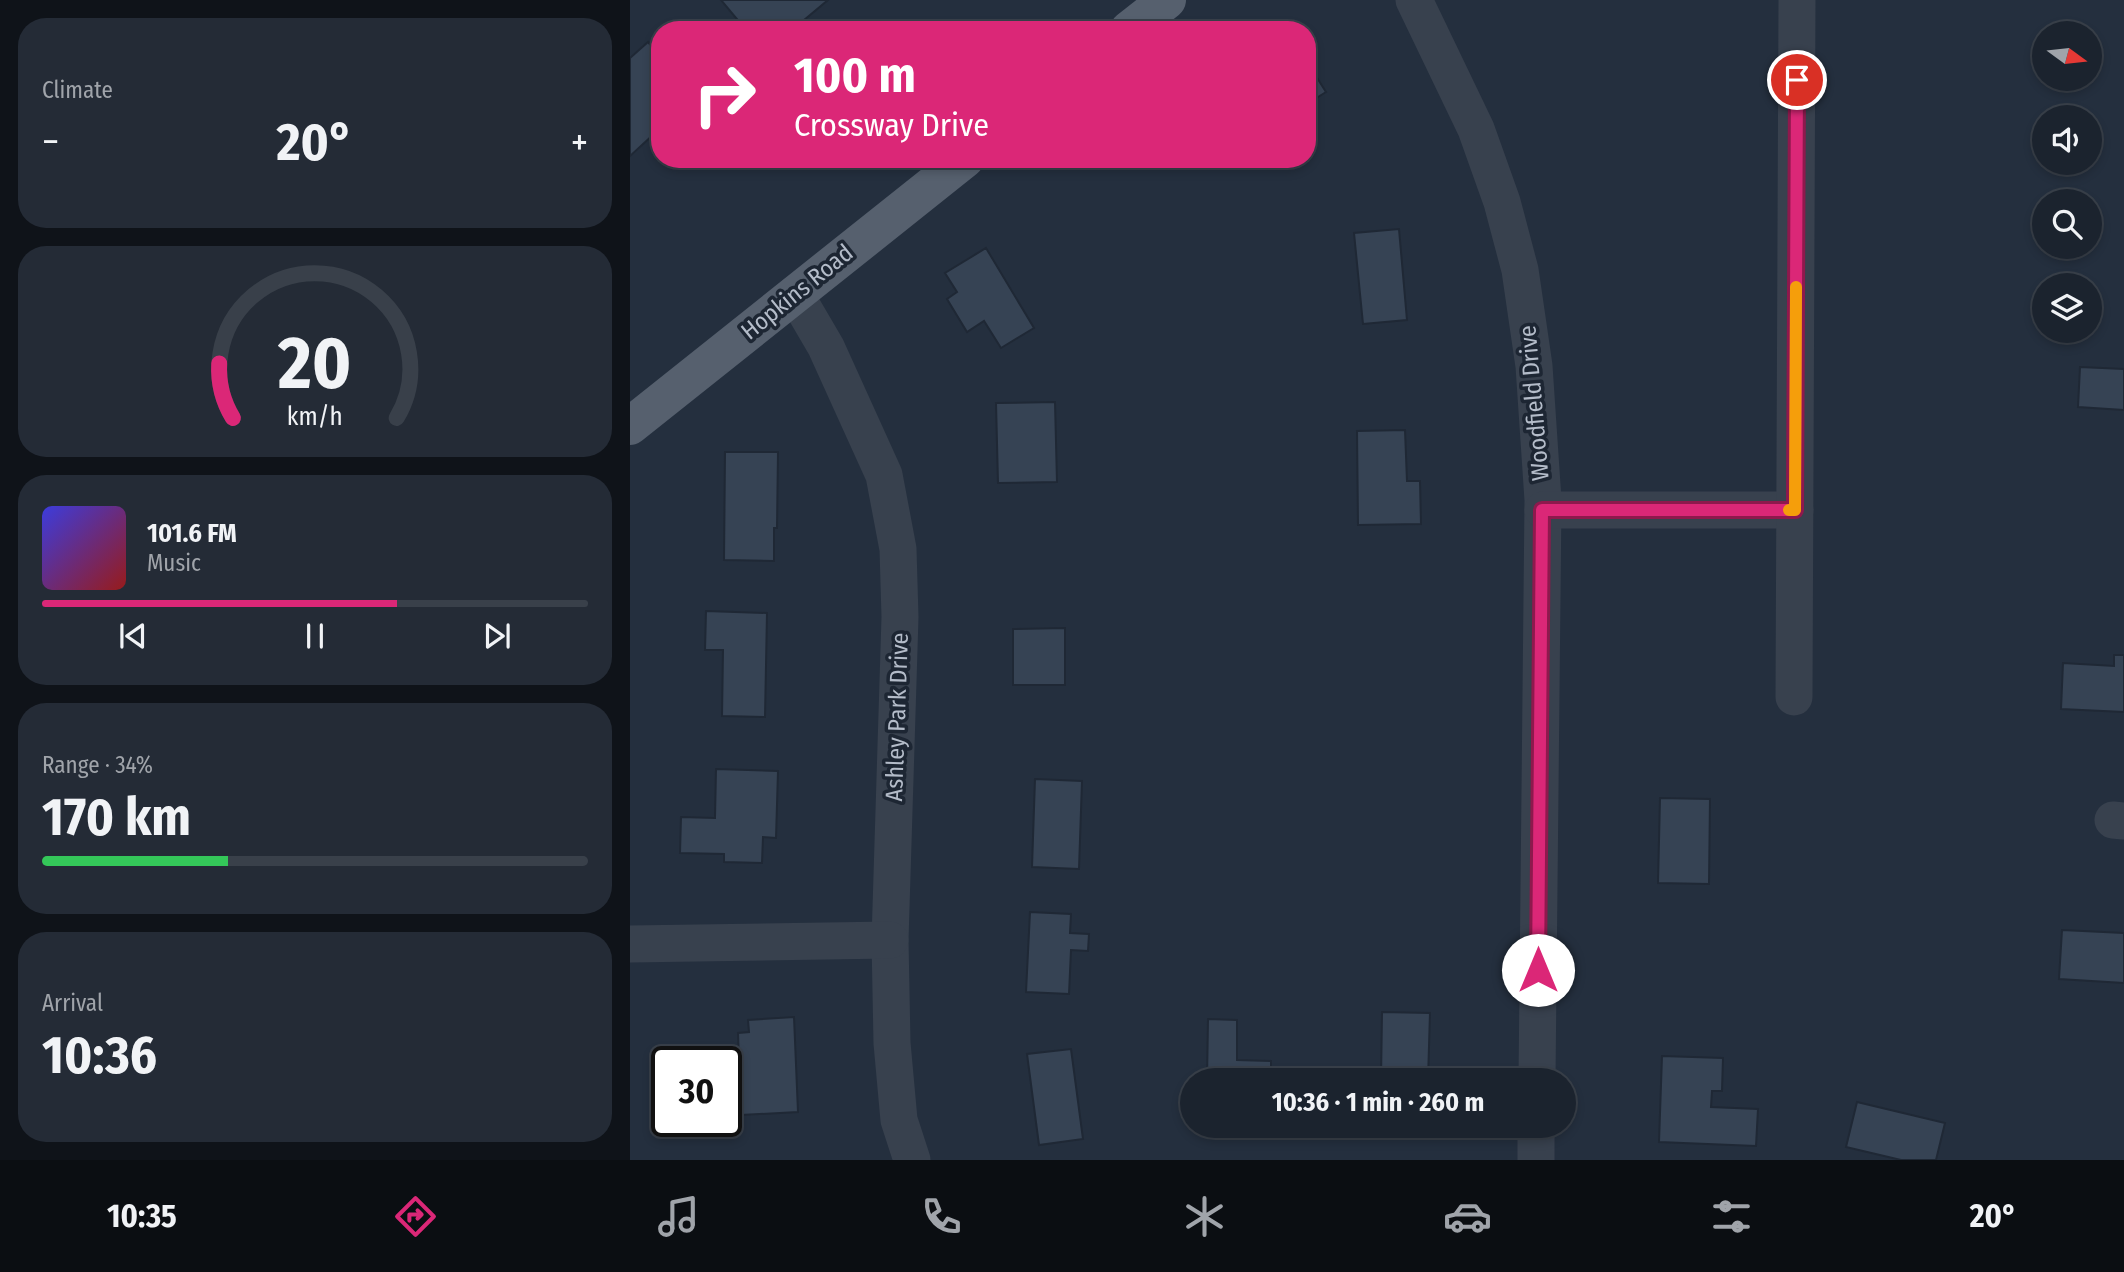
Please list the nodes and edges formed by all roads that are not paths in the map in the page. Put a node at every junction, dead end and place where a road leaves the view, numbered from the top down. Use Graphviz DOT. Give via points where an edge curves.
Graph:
graph roads {
  1 [pos="1167,0"];
  2 [pos="1413,0"];
  3 [pos="1797,0"];
  4 [pos="1140,21"];
  5 [pos="954,168"];
  6 [pos="795,294"];
  7 [pos="630,426"];
  8 [pos="1542,510"];
  9 [pos="1795,510"];
  10 [pos="1794,697"];
  11 [pos="890,940"];
  12 [pos="630,944"];
  13 [pos="1537,1068"];
  14 [pos="1536,1138"];
  15 [pos="912,1160"];
  16 [pos="1536,1160"];
  1 -- 4 [label="main road"];
  2 -- 8 [label="street, Woodfield Drive" via="1476,129 1520,270 1534,366"];
  3 -- 9 [label="street"];
  5 -- 6 [label="main road, Hopkins Road"];
  6 -- 7 [label="main road, Hopkins Road"];
  6 -- 11 [label="street, Ashley Park Drive" via="826,347 884,475 898,549"];
  8 -- 9 [label="street"];
  8 -- 13 [label="street, Woodfield Drive"];
  9 -- 10 [label="street"];
  11 -- 12 [label="street"];
  11 -- 15 [label="street, Ashley Park Drive" via="899,1120"];
  14 -- 16 [label="street"];
}
